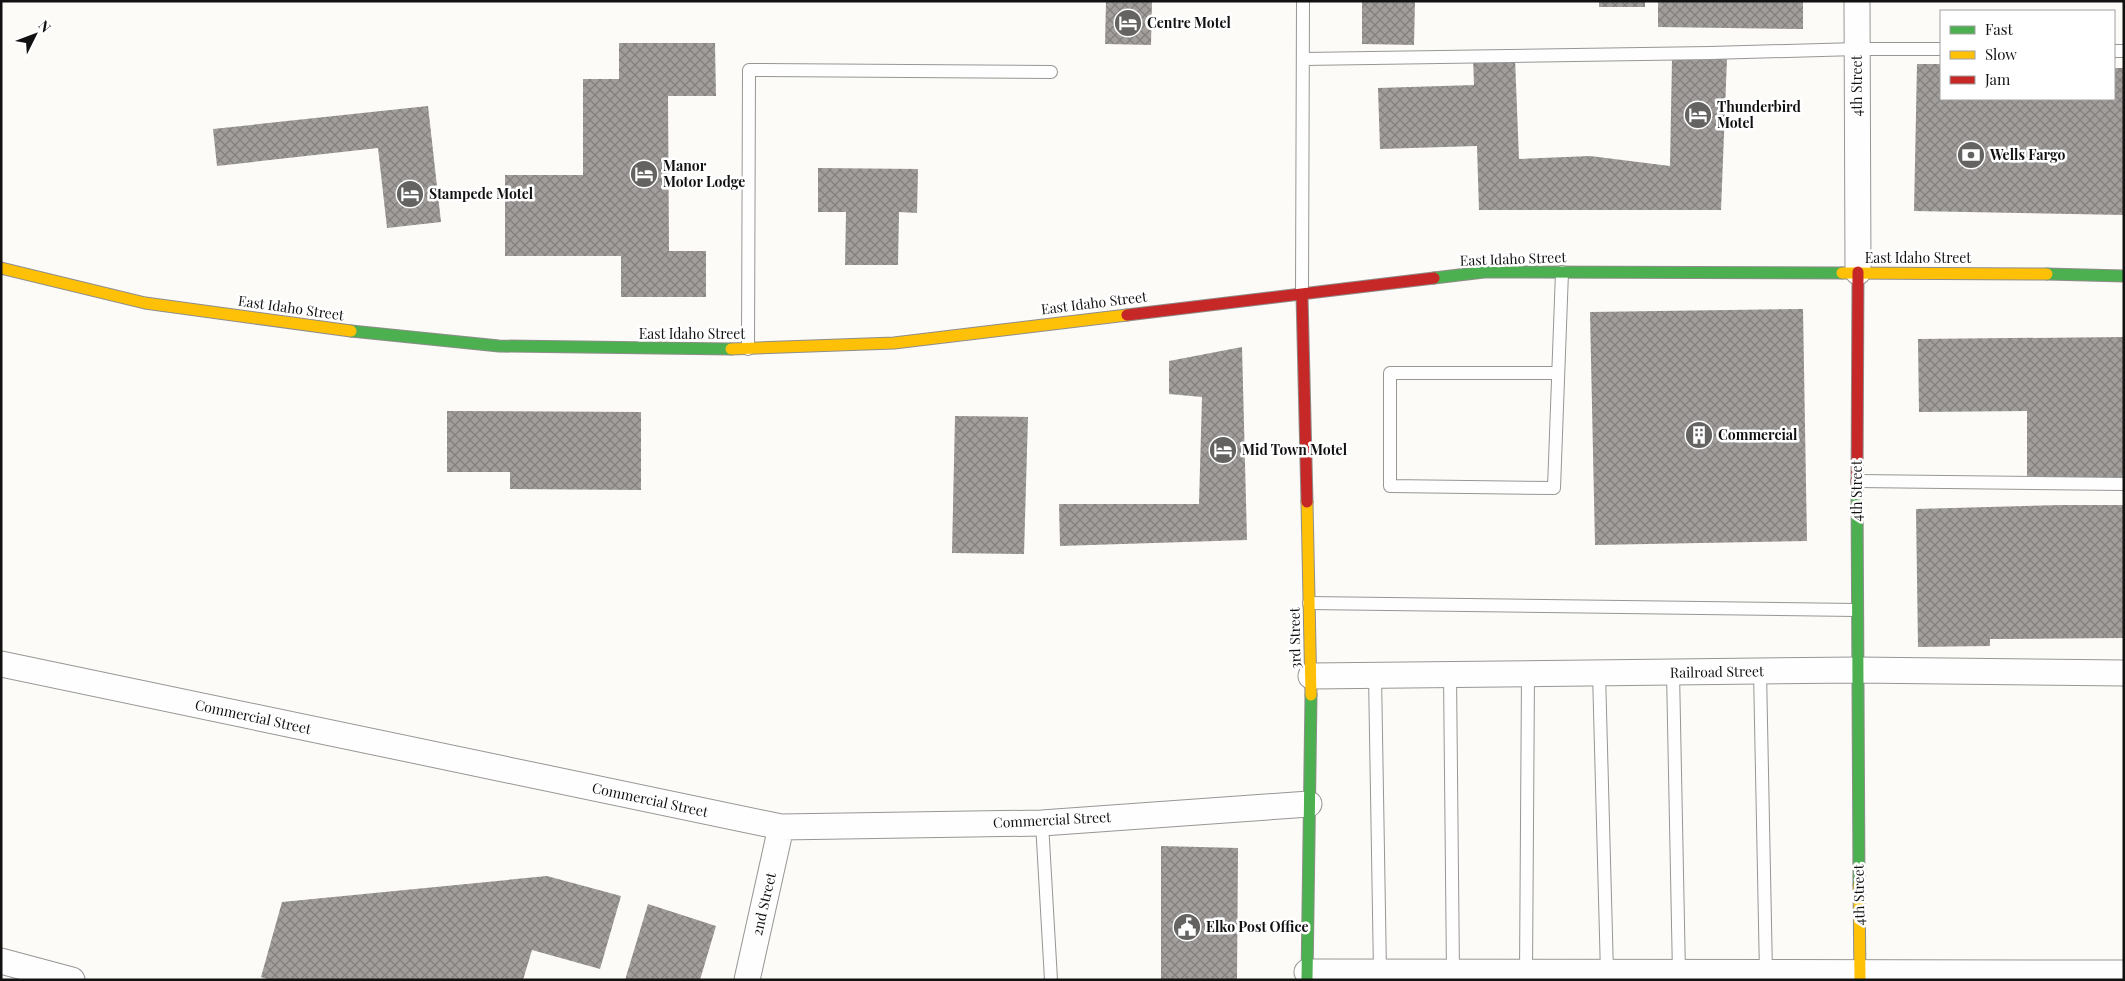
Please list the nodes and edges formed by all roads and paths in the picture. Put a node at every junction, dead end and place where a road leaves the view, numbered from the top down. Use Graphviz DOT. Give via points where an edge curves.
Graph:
graph roads {
  1 [pos="1303,1"];
  2 [pos="1857,1"];
  3 [pos="1857,49"];
  4 [pos="1940,49"];
  5 [pos="1303,59"];
  6 [pos="1051,72"];
  7 [pos="1,268"];
  8 [pos="1562,272"];
  9 [pos="1858,272"];
  10 [pos="2124,276"];
  11 [pos="1302,295"];
  12 [pos="748,349"];
  13 [pos="1558,373"];
  14 [pos="1856,481"];
  15 [pos="2124,484"];
  16 [pos="1309,604"];
  17 [pos="1857,610"];
  18 [pos="1,664"];
  19 [pos="1857,670"];
  20 [pos="1760,671"];
  21 [pos="1673,672"];
  22 [pos="1528,673"];
  23 [pos="1599,673"];
  24 [pos="2124,673"];
  25 [pos="1450,674"];
  26 [pos="1375,675"];
  27 [pos="1311,676"];
  28 [pos="1309,804"];
  29 [pos="1042,823"];
  30 [pos="781,827"];
  31 [pos="1,961"];
  32 [pos="1380,972"];
  33 [pos="1453,973"];
  34 [pos="1526,973"];
  35 [pos="1607,973"];
  36 [pos="2124,973"];
  37 [pos="1679,974"];
  38 [pos="1766,974"];
  39 [pos="1307,976"];
  40 [pos="1860,977"];
  41 [pos="72,980"];
  42 [pos="747,980"];
  43 [pos="1051,980"];
  1 -- 5 [label="lane"];
  2 -- 3 [label="street, 4th Street"];
  3 -- 4 [label="lane"];
  3 -- 5 [label="lane"];
  3 -- 9 [label="street, 4th Street"];
  5 -- 11 [label="lane"];
  6 -- 12 [label="lane" via="749,70"];
  7 -- 12 [label="main road, East Idaho Street" via="154,304 334,329 499,346"];
  8 -- 9 [label="main road, East Idaho Street"];
  8 -- 11 [label="main road, East Idaho Street" via="1484,272"];
  8 -- 13 [label="lane"];
  9 -- 10 [label="main road, East Idaho Street"];
  9 -- 14 [label="main road, 4th Street"];
  11 -- 12 [label="main road, East Idaho Street" via="894,343"];
  11 -- 16 [label="main road, 3rd Street"];
  13 -- 13 [label="lane" via="1554,488 1390,486 1390,373"];
  14 -- 15 [label="lane"];
  14 -- 17 [label="main road, 4th Street"];
  16 -- 17 [label="lane"];
  16 -- 27 [label="main road, 3rd Street"];
  17 -- 19 [label="main road, 4th Street"];
  18 -- 30 [label="street, Commercial Street"];
  19 -- 20 [label="street, Railroad Street"];
  19 -- 24 [label="street, Railroad Street"];
  19 -- 40 [label="main road, 4th Street"];
  20 -- 21 [label="street, Railroad Street"];
  20 -- 38 [label="lane"];
  21 -- 23 [label="street, Railroad Street"];
  21 -- 37 [label="lane"];
  22 -- 23 [label="street, Railroad Street"];
  22 -- 25 [label="street, Railroad Street"];
  22 -- 34 [label="lane"];
  23 -- 35 [label="lane"];
  25 -- 26 [label="street, Railroad Street"];
  25 -- 33 [label="lane"];
  26 -- 27 [label="street, Railroad Street"];
  26 -- 32 [label="lane"];
  27 -- 28 [label="main road, 3rd Street"];
  28 -- 29 [label="street, Commercial Street"];
  28 -- 39 [label="main road, 3rd Street"];
  29 -- 30 [label="street, Commercial Street"];
  29 -- 43 [label="lane"];
  30 -- 42 [label="street, 2nd Street"];
  31 -- 41 [label="street"];
  32 -- 33 [label="street"];
  32 -- 39 [label="street"];
  33 -- 34 [label="street"];
  34 -- 35 [label="street"];
  35 -- 37 [label="street"];
  36 -- 40 [label="street"];
  37 -- 38 [label="street"];
  38 -- 40 [label="street"];
}
